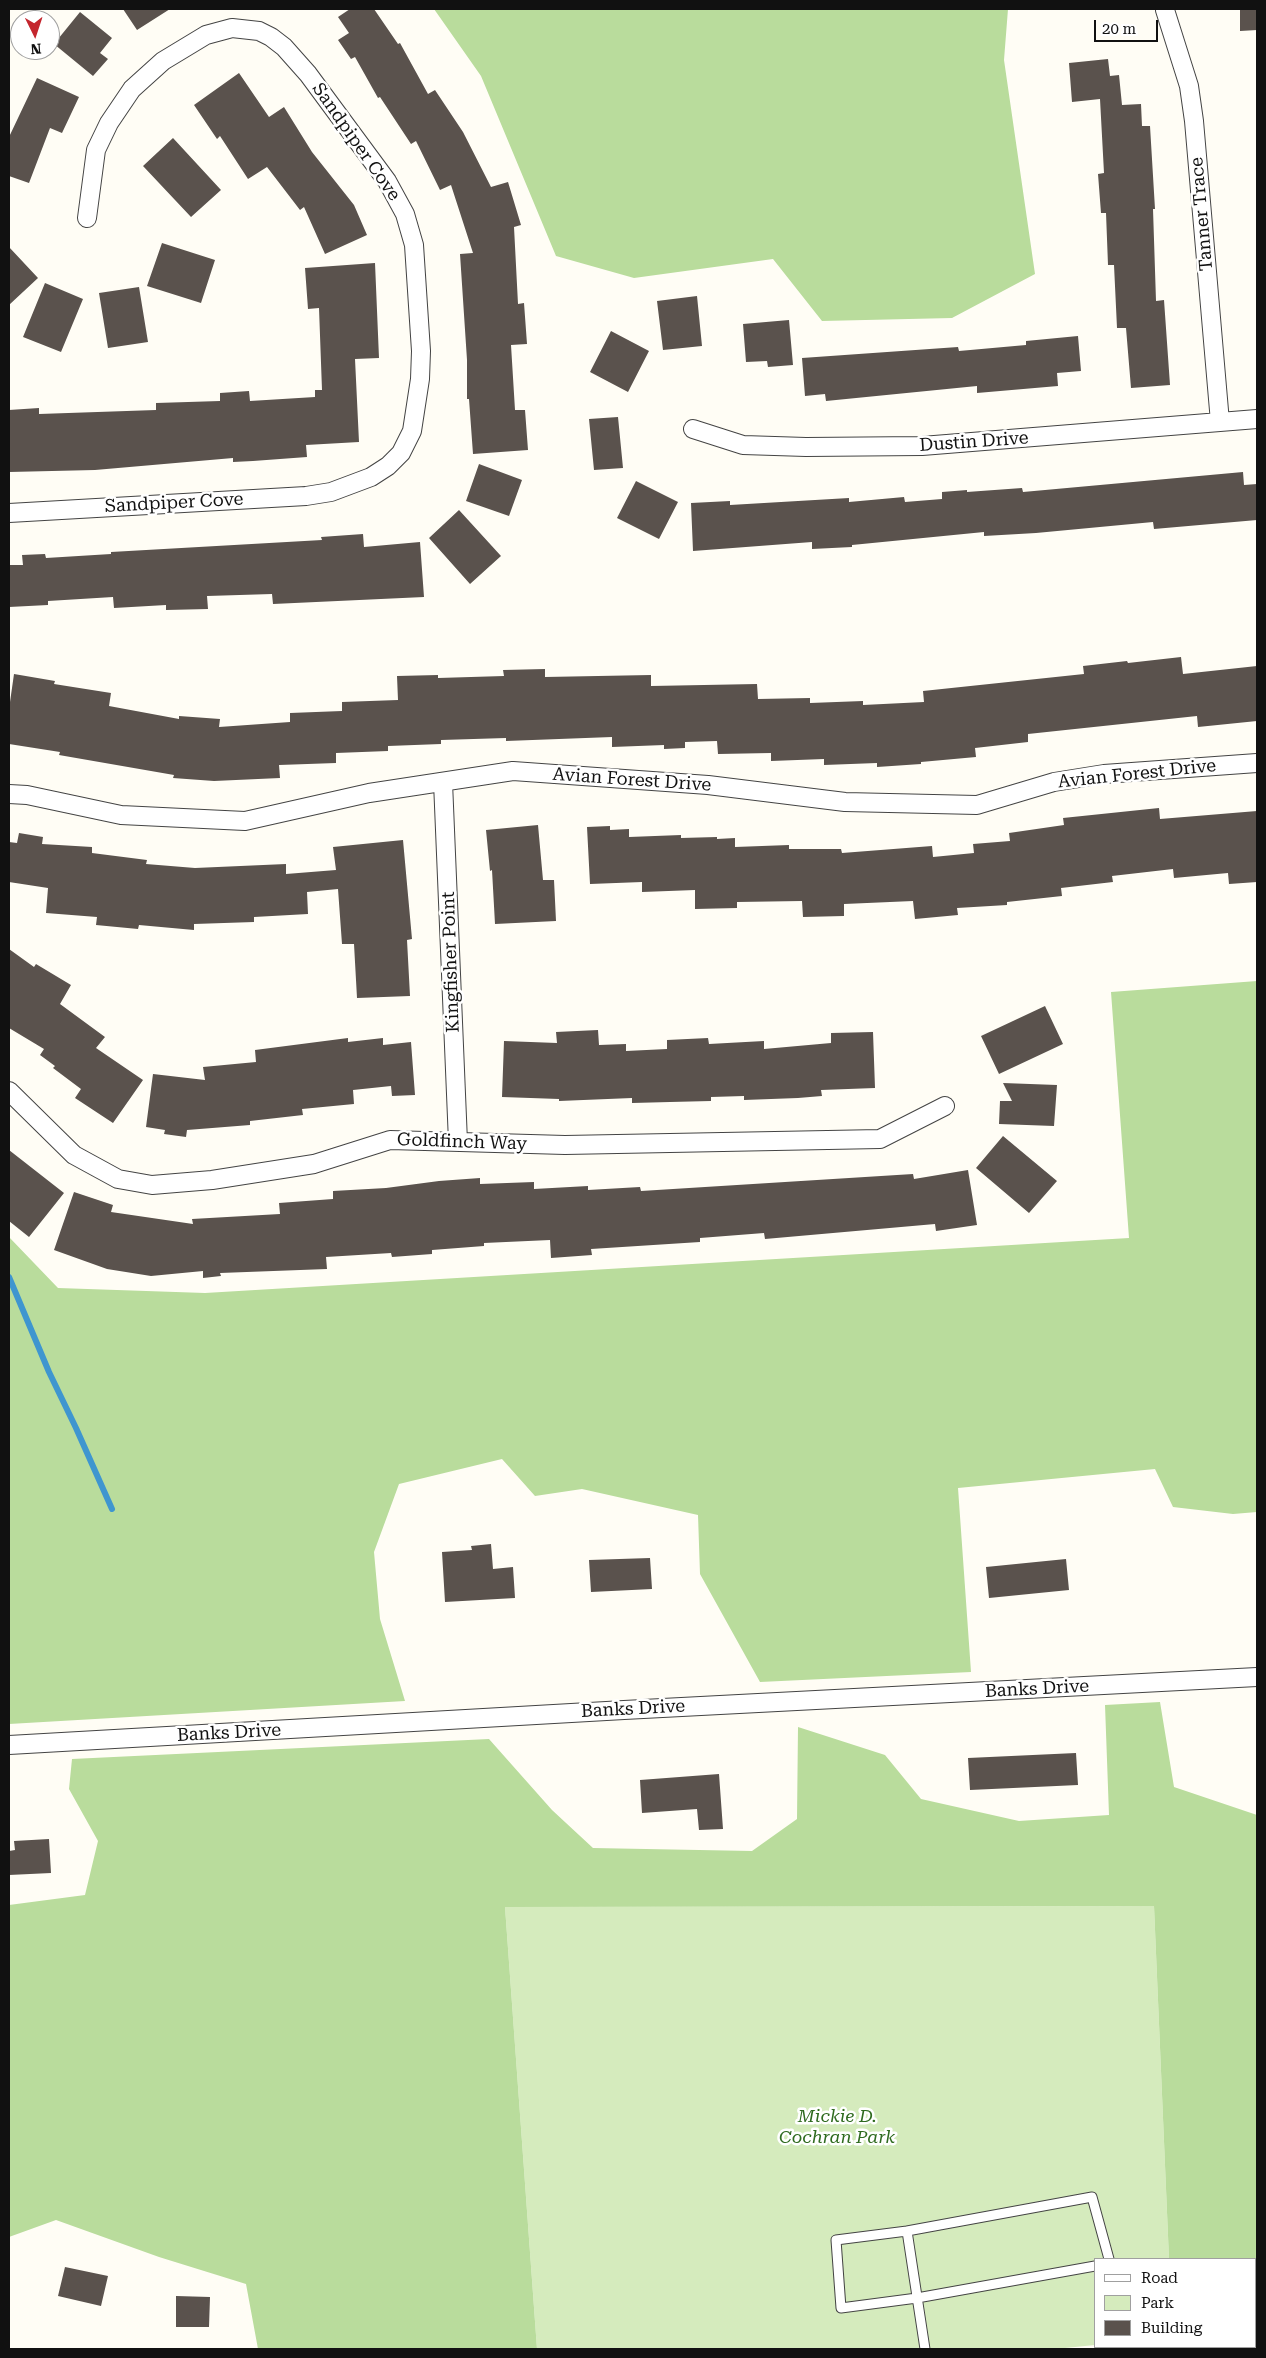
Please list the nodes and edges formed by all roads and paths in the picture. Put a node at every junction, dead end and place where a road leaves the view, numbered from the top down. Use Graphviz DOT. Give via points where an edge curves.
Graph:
graph roads {
  1 [pos="1165,10"];
  2 [pos="87,218"];
  3 [pos="1257,419"];
  4 [pos="1220,422"];
  5 [pos="693,428"];
  6 [pos="9,513"];
  7 [pos="1257,763"];
  8 [pos="443,782"];
  9 [pos="9,794"];
  10 [pos="9,1091"];
  11 [pos="945,1106"];
  12 [pos="458,1142"];
  13 [pos="1257,1677"];
  14 [pos="9,1745"];
  15 [pos="907,2231"];
  16 [pos="1110,2258"];
  17 [pos="1094,2266"];
  18 [pos="917,2298"];
  19 [pos="925,2349"];
  1 -- 4 [label="street, Tanner Trace" via="1189,86"];
  2 -- 6 [label="street, Sandpiper Cove" via="96,150 109,123 132,89 177,50 206,35 232,28 271,36 308,74 387,181 405,214 414,245 421,351 412,431 401,453 388,466 371,478 331,492"];
  3 -- 4 [label="street, Dustin Drive"];
  4 -- 5 [label="street, Dustin Drive" via="958,444 806,447 743,446"];
  7 -- 8 [label="street, Avian Forest Drive" via="1104,774 1054,782 977,805 845,802 708,785 513,771"];
  8 -- 9 [label="street, Avian Forest Drive" via="370,793 246,821 120,815"];
  8 -- 12 [label="street, Kingfisher Point"];
  10 -- 12 [label="street, Goldfinch Way" via="74,1155 118,1179 152,1185 212,1180 314,1164 390,1140"];
  11 -- 12 [label="street, Goldfinch Way" via="880,1140 566,1145"];
  13 -- 14 [label="street, Banks Drive"];
  15 -- 16 [label="lane" via="1092,2197"];
  15 -- 18 [label="lane"];
  15 -- 18 [label="lane" via="836,2240 841,2308"];
  17 -- 18 [label="lane"];
  18 -- 19 [label="lane"];
}
